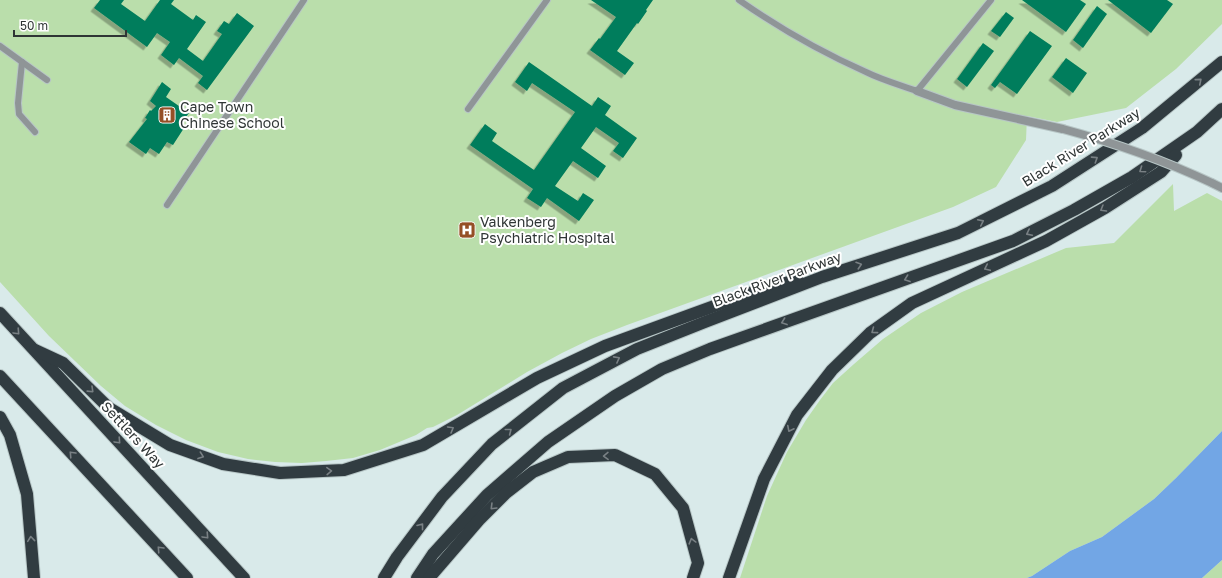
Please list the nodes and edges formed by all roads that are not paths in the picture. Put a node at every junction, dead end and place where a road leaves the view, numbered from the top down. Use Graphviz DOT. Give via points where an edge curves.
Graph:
graph roads {
  1 [pos="304,0"];
  2 [pos="547,0"];
  3 [pos="739,0"];
  4 [pos="991,0"];
  5 [pos="0,46"];
  6 [pos="22,62"];
  7 [pos="1222,62"];
  8 [pos="47,80"];
  9 [pos="917,91"];
  10 [pos="468,109"];
  11 [pos="1222,109"];
  12 [pos="35,132"];
  13 [pos="1197,132"];
  14 [pos="1222,188"];
  15 [pos="167,205"];
  16 [pos="822,277"];
  17 [pos="0,313"];
  18 [pos="35,350"];
  19 [pos="0,376"];
  20 [pos="0,417"];
  21 [pos="397,557"];
  22 [pos="34,578"];
  23 [pos="187,578"];
  24 [pos="244,578"];
  25 [pos="375,578"];
  26 [pos="384,578"];
  27 [pos="417,578"];
  28 [pos="429,578"];
  29 [pos="693,578"];
  30 [pos="729,578"];
  1 -- 15 [label="lane"];
  2 -- 10 [label="lane"];
  3 -- 9 [label="lane" via="815,48 867,73"];
  4 -- 9 [label="lane"];
  5 -- 6 [label="lane"];
  6 -- 8 [label="lane"];
  6 -- 12 [label="lane" via="19,114"];
  16 -- 7 [label="highway, Black River Parkway, one-way" via="958,233 1052,186 1142,128"];
  9 -- 14 [label="street, bridge" via="955,105 1106,141 1179,168"];
  11 -- 13 [label="highway"];
  13 -- 27 [label="highway, one-way" via="1132,177 1013,241 710,349 662,369 615,396 548,442 487,495 433,554"];
  13 -- 30 [label="highway, one-way" via="1161,172 1105,208 1046,241 912,303 870,333 832,370 797,415 764,479"];
  18 -- 16 [label="highway, one-way" via="63,363 109,408 170,445 223,464 273,472 344,470 423,445 537,378 605,346 772,285"];
  21 -- 16 [label="highway, Black River Parkway, one-way" via="442,498 492,444 563,388 637,349"];
  17 -- 18 [label="highway, Settlers Way, one-way"];
  18 -- 24 [label="highway, Settlers Way, one-way"];
  23 -- 19 [label="highway, one-way"];
  22 -- 20 [label="highway, one-way" via="27,494 10,435"];
  21 -- 25 [label="highway"];
  21 -- 26 [label="highway, Black River Parkway"];
  29 -- 28 [label="highway, one-way" via="698,563 683,508 655,474 615,456 568,456 534,472 506,493 479,520"];
}
